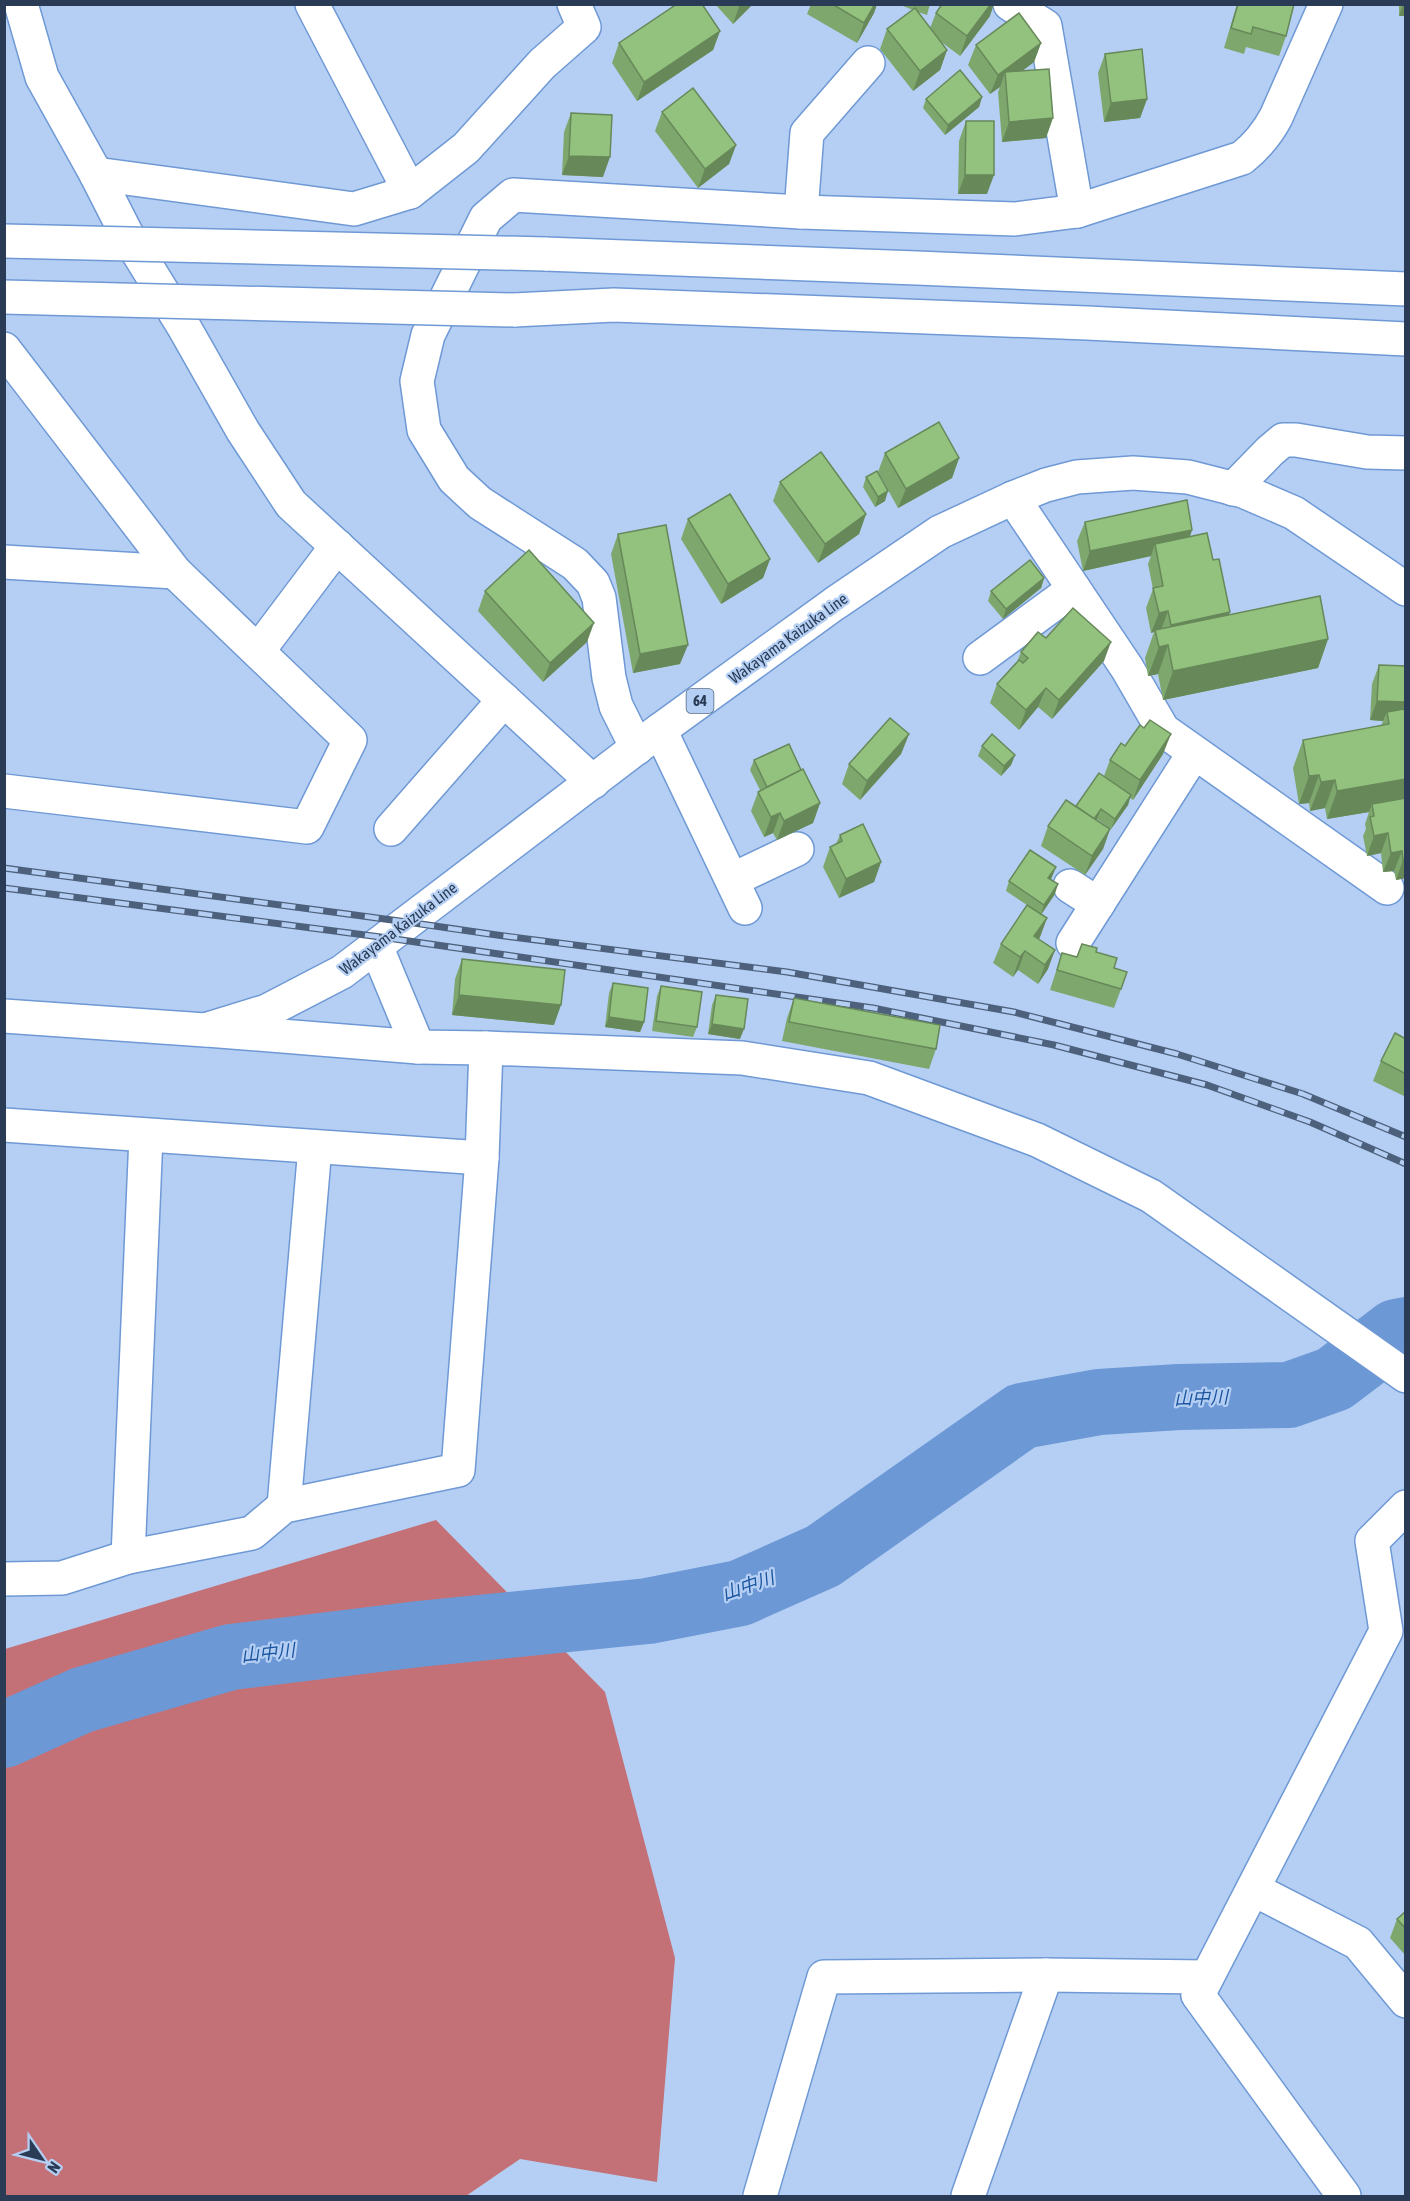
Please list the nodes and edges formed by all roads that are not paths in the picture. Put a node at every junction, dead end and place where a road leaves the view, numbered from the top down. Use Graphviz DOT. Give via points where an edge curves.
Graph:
graph roads {
  1 [pos="21,4"];
  2 [pos="312,4"];
  3 [pos="574,4"];
  4 [pos="1010,4"];
  5 [pos="1326,4"];
  6 [pos="868,63"];
  7 [pos="96,174"];
  8 [pos="411,192"];
  9 [pos="1077,211"];
  10 [pos="801,212"];
  11 [pos="4,241"];
  12 [pos="1406,289"];
  13 [pos="4,297"];
  14 [pos="1406,339"];
  15 [pos="4,349"];
  16 [pos="1406,453"];
  17 [pos="1233,489"];
  18 [pos="1013,498"];
  19 [pos="337,546"];
  20 [pos="4,562"];
  21 [pos="175,572"];
  22 [pos="1074,589"];
  23 [pos="1406,590"];
  24 [pos="258,651"];
  25 [pos="980,658"];
  26 [pos="504,700"];
  27 [pos="649,739"];
  28 [pos="1194,753"];
  29 [pos="593,782"];
  30 [pos="4,791"];
  31 [pos="391,829"];
  32 [pos="797,849"];
  33 [pos="1070,886"];
  34 [pos="1387,888"];
  35 [pos="1098,904"];
  36 [pos="1073,943"];
  37 [pos="376,946"];
  38 [pos="4,1016"];
  39 [pos="205,1030"];
  40 [pos="418,1047"];
  41 [pos="486,1048"];
  42 [pos="4,1125"];
  43 [pos="146,1136"];
  44 [pos="315,1147"];
  45 [pos="483,1158"];
  46 [pos="1406,1376"];
  47 [pos="284,1506"];
  48 [pos="1406,1507"];
  49 [pos="128,1557"];
  50 [pos="4,1579"];
  51 [pos="1253,1889"];
  52 [pos="1046,1975"];
  53 [pos="1207,1977"];
  54 [pos="1406,2001"];
  55 [pos="760,2196"];
  56 [pos="968,2196"];
  57 [pos="1344,2196"];
  1 -- 7 [label="main road" via="42,76"];
  2 -- 8 [label="main road"];
  3 -- 8 [label="main road" via="584,27 542,64 466,148"];
  4 -- 9 [label="main road" via="1045,26"];
  5 -- 9 [label="main road" via="1276,117 1255,148 1242,158"];
  6 -- 10 [label="main road" via="807,133"];
  7 -- 8 [label="main road" via="354,209"];
  7 -- 19 [label="main road" via="126,233 243,431 291,504"];
  9 -- 10 [label="main road" via="1015,219"];
  10 -- 27 [label="main road" via="513,195 486,218 428,335 417,381 424,430 454,479 480,502 575,564 593,584 599,598 616,706"];
  11 -- 12 [label="main road, bridge" via="545,254"];
  13 -- 14 [label="main road, bridge" via="514,310 614,305 1087,322"];
  15 -- 21 [label="main road"];
  16 -- 17 [label="main road" via="1367,452 1283,440"];
  17 -- 18 [label="main road, Wakayama Kaizuka Line / 64" via="1188,477 1133,473 1077,477"];
  17 -- 23 [label="main road, Wakayama Kaizuka Line / 64" via="1294,513"];
  18 -- 22 [label="main road"];
  18 -- 27 [label="main road, Wakayama Kaizuka Line / 64" via="940,532"];
  19 -- 24 [label="main road"];
  19 -- 26 [label="main road"];
  20 -- 21 [label="main road"];
  21 -- 24 [label="main road"];
  22 -- 25 [label="main road"];
  22 -- 28 [label="main road" via="1163,730"];
  24 -- 30 [label="main road" via="350,740 307,826"];
  26 -- 29 [label="main road"];
  26 -- 31 [label="main road"];
  27 -- 29 [label="main road, Wakayama Kaizuka Line / 64"];
  27 -- 32 [label="main road" via="738,894"];
  28 -- 34 [label="main road"];
  28 -- 35 [label="main road"];
  29 -- 37 [label="main road, Wakayama Kaizuka Line / 64"];
  33 -- 35 [label="main road"];
  35 -- 36 [label="main road"];
  37 -- 39 [label="main road, Wakayama Kaizuka Line / 64" via="342,972 267,1011"];
  37 -- 40 [label="main road"];
  38 -- 39 [label="main road, Wakayama Kaizuka Line / 64"];
  39 -- 40 [label="main road"];
  40 -- 41 [label="main road"];
  41 -- 45 [label="main road"];
  41 -- 46 [label="main road" via="742,1058 869,1078 1037,1140 1151,1196"];
  42 -- 43 [label="main road"];
  43 -- 44 [label="main road"];
  43 -- 49 [label="main road"];
  44 -- 45 [label="main road"];
  44 -- 47 [label="main road"];
  45 -- 47 [label="main road" via="458,1470"];
  47 -- 49 [label="main road" via="252,1533"];
  48 -- 51 [label="main road" via="1372,1541 1386,1631"];
  49 -- 50 [label="main road" via="62,1578"];
  51 -- 53 [label="main road"];
  51 -- 54 [label="main road" via="1358,1943"];
  52 -- 53 [label="main road"];
  52 -- 55 [label="main road" via="824,1977"];
  52 -- 56 [label="main road"];
  53 -- 57 [label="main road" via="1198,1995"];
}
